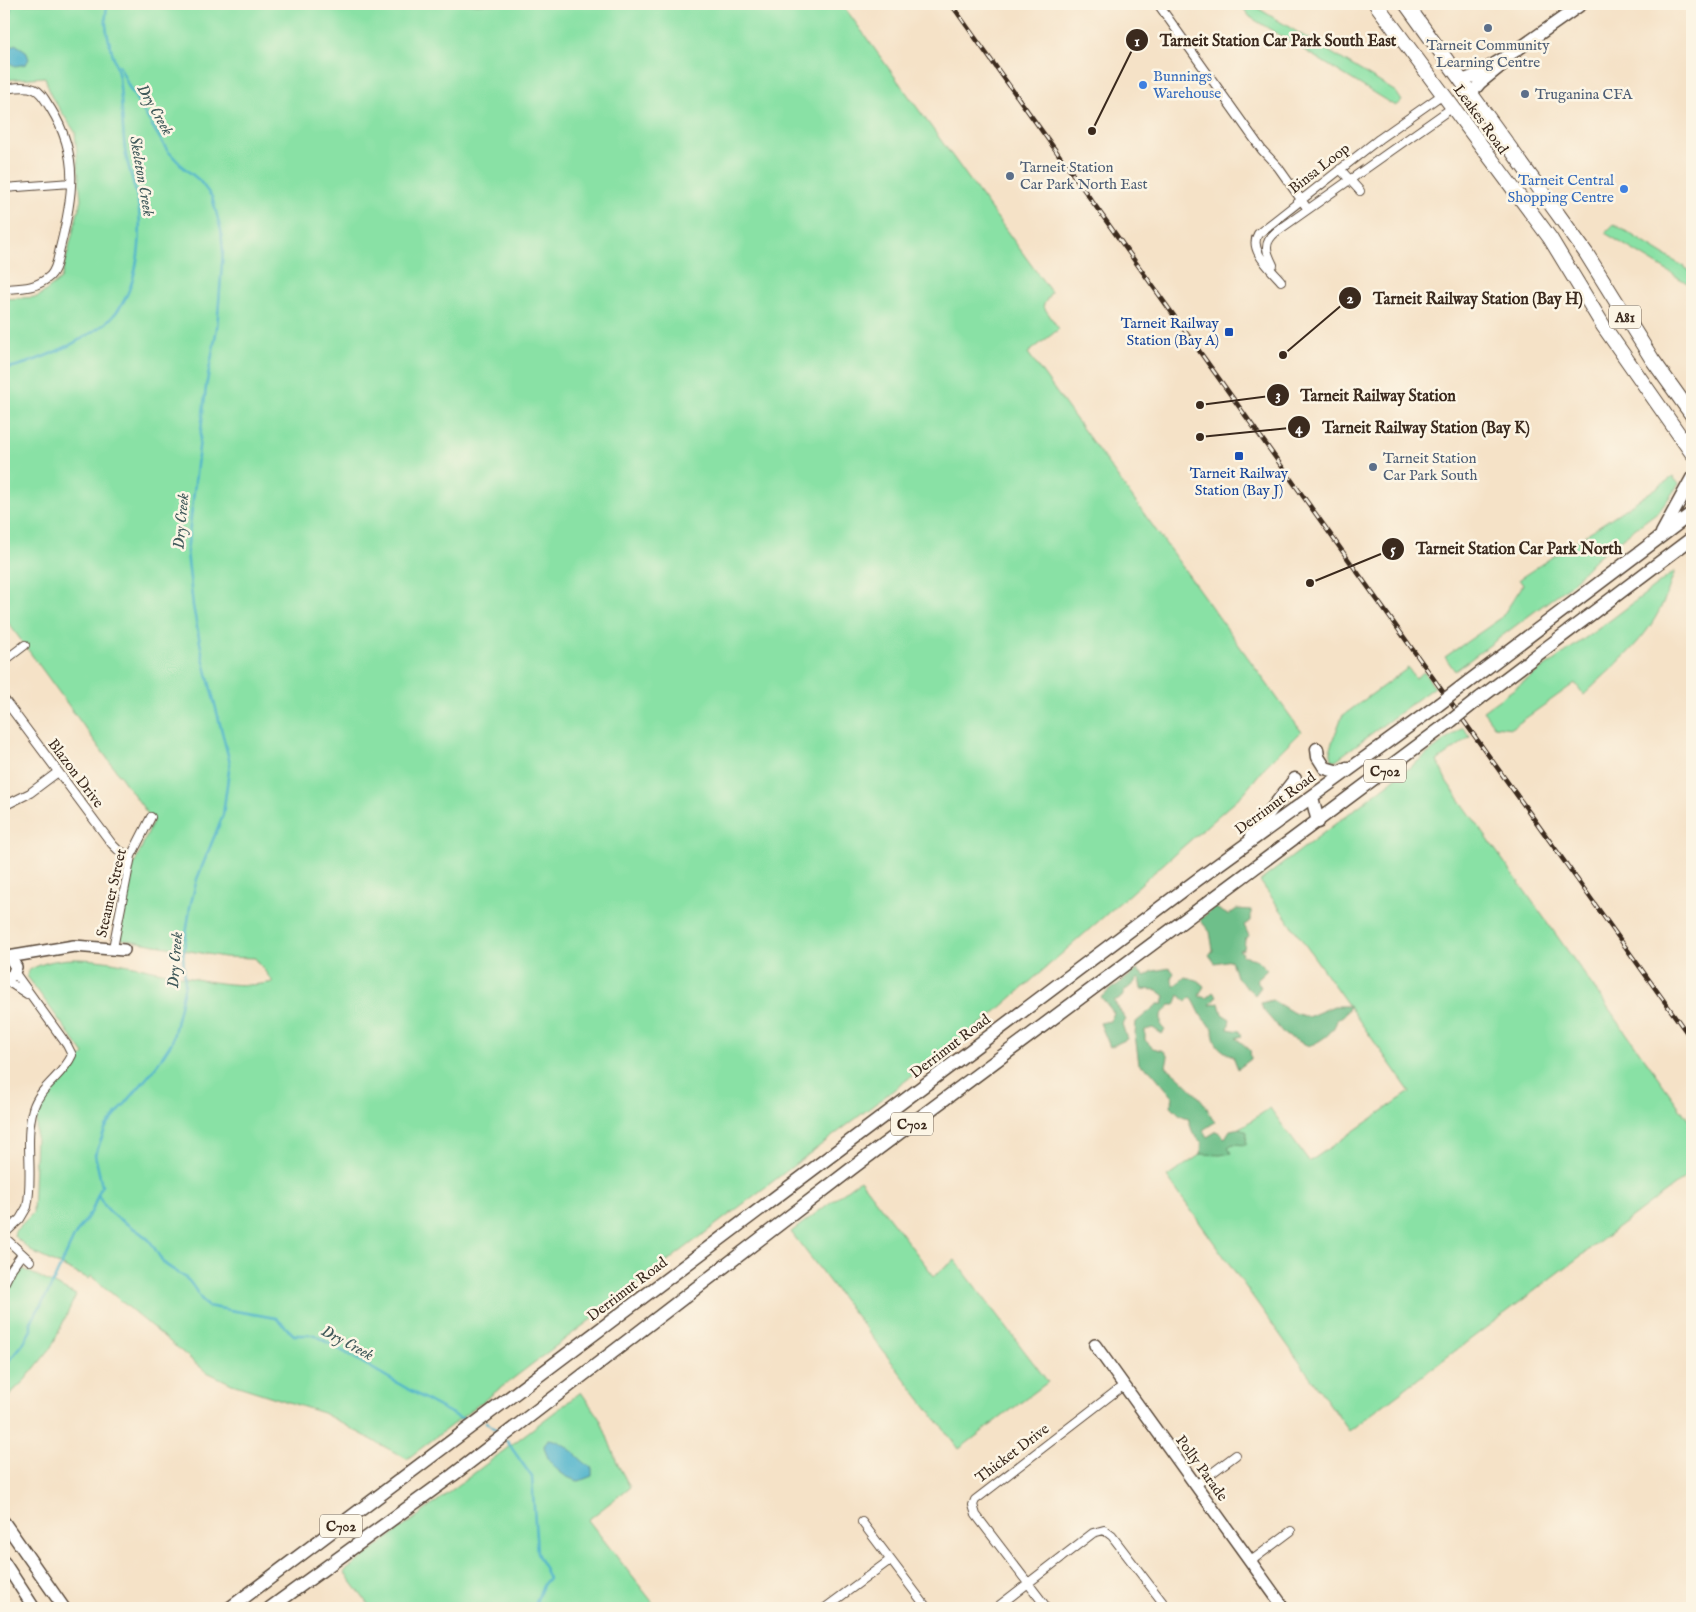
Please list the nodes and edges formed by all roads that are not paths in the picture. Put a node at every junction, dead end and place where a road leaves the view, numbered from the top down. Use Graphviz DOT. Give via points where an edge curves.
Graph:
graph roads {
  1 [pos="1158,4"];
  2 [pos="1376,4"];
  3 [pos="1406,4"];
  4 [pos="1582,4"];
  5 [pos="1517,50"];
  6 [pos="1461,80"];
  7 [pos="4,89"];
  8 [pos="1443,94"];
  9 [pos="1471,94"];
  10 [pos="1453,108"];
  11 [pos="1340,169"];
  12 [pos="1352,180"];
  13 [pos="71,183"];
  14 [pos="4,188"];
  15 [pos="1360,191"];
  16 [pos="1300,199"];
  17 [pos="1307,208"];
  18 [pos="4,289"];
  19 [pos="1690,411"];
  20 [pos="1692,453"];
  21 [pos="1692,478"];
  22 [pos="1692,513"];
  23 [pos="1660,537"];
  24 [pos="1692,538"];
  25 [pos="25,646"];
  26 [pos="4,661"];
  27 [pos="4,699"];
  28 [pos="1317,749"];
  29 [pos="1354,765"];
  30 [pos="58,772"];
  31 [pos="1295,779"];
  32 [pos="1306,801"];
  33 [pos="4,806"];
  34 [pos="151,817"];
  35 [pos="1318,822"];
  36 [pos="1244,846"];
  37 [pos="132,856"];
  38 [pos="118,949"];
  39 [pos="40,953"];
  40 [pos="5,957"];
  41 [pos="15,972"];
  42 [pos="4,979"];
  43 [pos="29,994"];
  44 [pos="4,1235"];
  45 [pos="22,1254"];
  46 [pos="30,1261"];
  47 [pos="4,1284"];
  48 [pos="1095,1346"];
  49 [pos="1124,1386"];
  50 [pos="1236,1455"];
  51 [pos="1196,1485"];
  52 [pos="4,1522"];
  53 [pos="862,1522"];
  54 [pos="1291,1531"];
  55 [pos="890,1560"];
  56 [pos="1250,1561"];
  57 [pos="4,1562"];
  58 [pos="1027,1583"];
  59 [pos="34,1608"];
  60 [pos="64,1608"];
  61 [pos="230,1608"];
  62 [pos="270,1608"];
  63 [pos="825,1608"];
  64 [pos="927,1608"];
  65 [pos="996,1608"];
  66 [pos="1047,1608"];
  67 [pos="1167,1608"];
  68 [pos="1284,1608"];
  1 -- 16 [label="street"];
  2 -- 8 [label="highway, Leakes Road / A81"];
  3 -- 6 [label="highway, Leakes Road / A81"];
  4 -- 5 [label="street"];
  5 -- 6 [label="street" via="1474,76"];
  5 -- 9 [label="street"];
  6 -- 8 [label="highway"];
  6 -- 9 [label="highway, Leakes Road / A81"];
  7 -- 13 [label="street" via="29,88 42,95 67,140"];
  8 -- 10 [label="highway, Leakes Road / A81"];
  8 -- 11 [label="street, Binsa Loop"];
  9 -- 10 [label="highway"];
  9 -- 19 [label="highway, Leakes Road / A81" via="1586,253 1622,314"];
  10 -- 12 [label="street"];
  10 -- 20 [label="highway, Leakes Road / A81" via="1550,238 1604,326"];
  11 -- 12 [label="street"];
  11 -- 16 [label="street, Binsa Loop"];
  12 -- 15 [label="street"];
  12 -- 17 [label="street"];
  13 -- 14 [label="street"];
  13 -- 18 [label="street" via="71,206 54,271 34,286"];
  16 -- 17 [label="street"];
  16 -- 17 [label="street, Binsa Loop" via="1264,228 1255,240 1257,251 1280,281 1267,254 1267,242"];
  21 -- 23 [label="main road"];
  22 -- 23 [label="main road, Derrimut Road / C702"];
  23 -- 29 [label="main road, Derrimut Road / C702, bridge"];
  24 -- 35 [label="main road, C702, bridge"];
  25 -- 26 [label="street"];
  27 -- 30 [label="street, Blazon Drive"];
  28 -- 29 [label="main road" via="1318,757 1329,771 1339,772"];
  29 -- 32 [label="main road, Derrimut Road / C702"];
  30 -- 33 [label="street" via="30,793"];
  30 -- 37 [label="street, Blazon Drive" via="112,844"];
  31 -- 36 [label="main road"];
  32 -- 35 [label="main road"];
  32 -- 36 [label="main road, Derrimut Road / C702"];
  34 -- 37 [label="street, Steamer Street"];
  35 -- 62 [label="main road, C702" via="1208,901 466,1464"];
  36 -- 61 [label="main road, Derrimut Road / C702"];
  37 -- 38 [label="street, Steamer Street"];
  38 -- 39 [label="street" via="74,946"];
  39 -- 40 [label="street"];
  39 -- 41 [label="street"];
  40 -- 41 [label="street" via="15,964"];
  41 -- 42 [label="street"];
  41 -- 43 [label="street"];
  42 -- 43 [label="street"];
  43 -- 44 [label="street" via="67,1044 72,1056 41,1093 33,1108 27,1207"];
  44 -- 45 [label="street"];
  45 -- 46 [label="street"];
  45 -- 47 [label="street"];
  48 -- 49 [label="street, Polly Parade"];
  49 -- 51 [label="street, Polly Parade"];
  49 -- 58 [label="street, Thicket Drive" via="975,1500 976,1515"];
  50 -- 51 [label="street"];
  51 -- 56 [label="street, Polly Parade"];
  52 -- 60 [label="street"];
  53 -- 55 [label="street"];
  54 -- 56 [label="street"];
  55 -- 63 [label="street"];
  55 -- 64 [label="street"];
  56 -- 68 [label="street, Polly Parade"];
  57 -- 59 [label="street"];
  58 -- 65 [label="street"];
  58 -- 66 [label="street, Thicket Drive"];
  58 -- 67 [label="street" via="1093,1533 1104,1530"];
}
